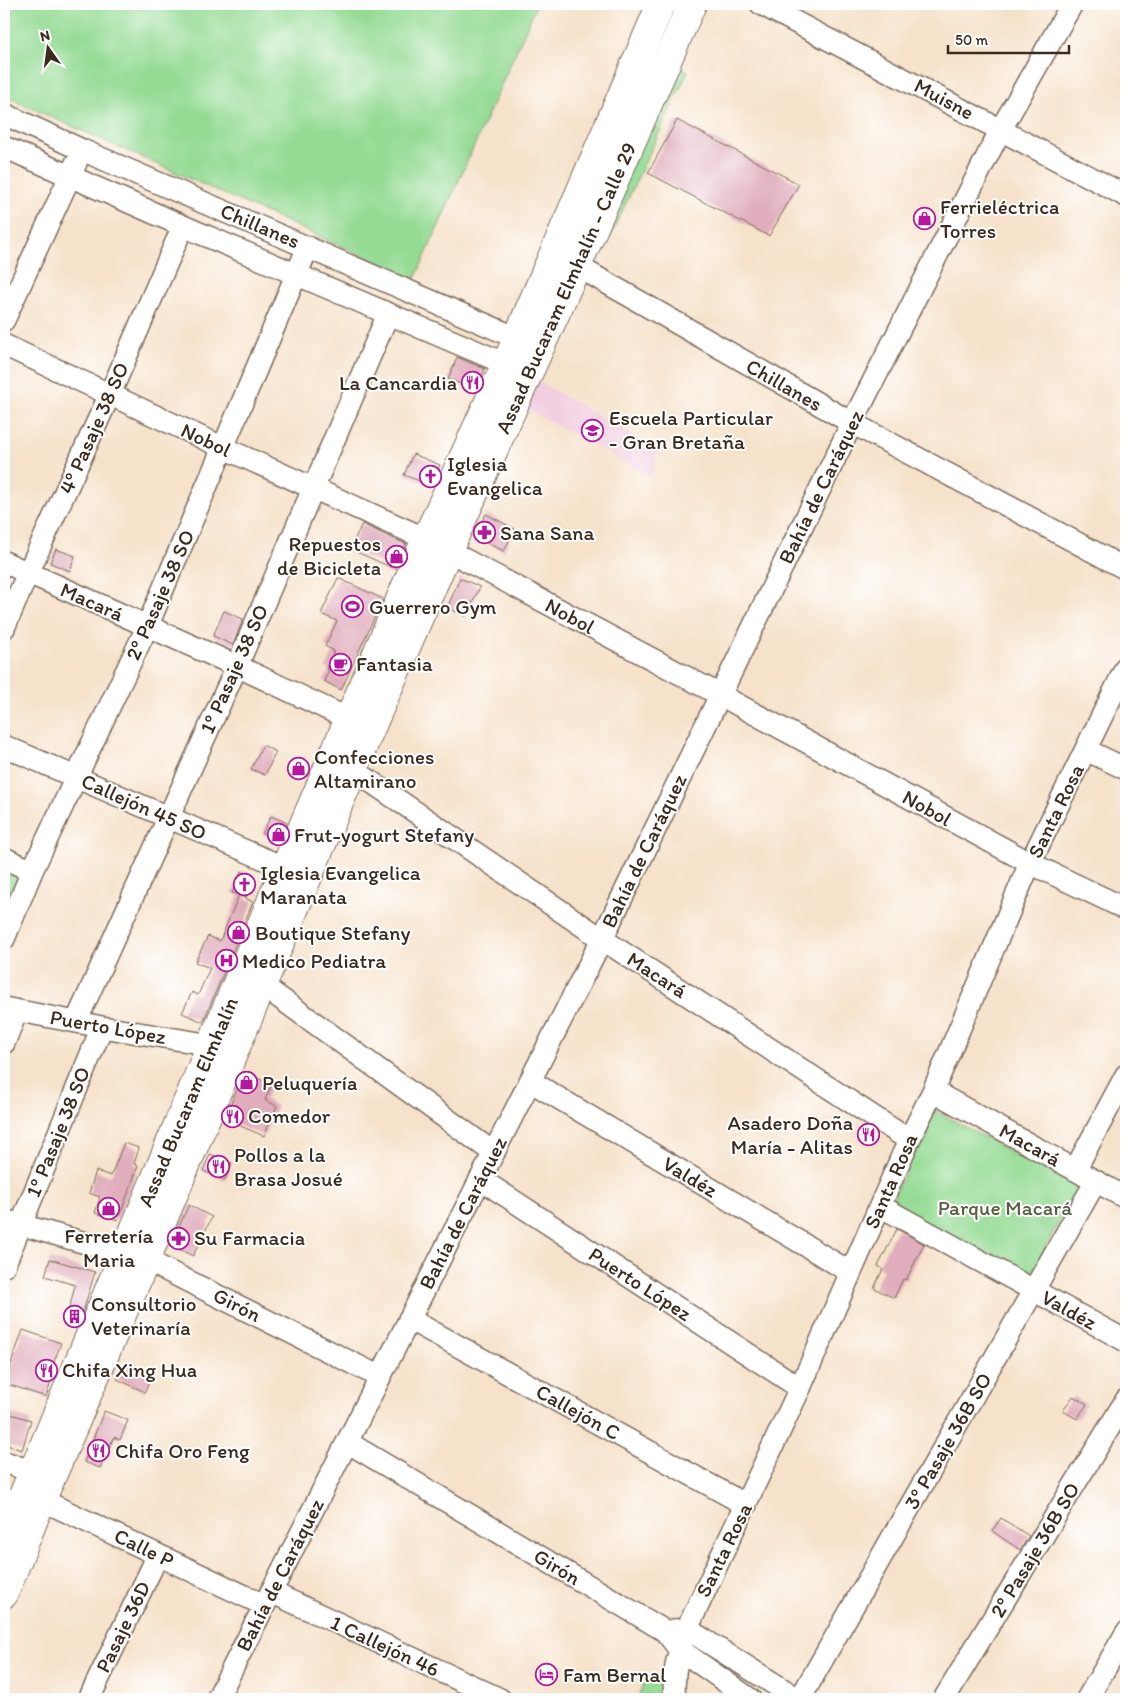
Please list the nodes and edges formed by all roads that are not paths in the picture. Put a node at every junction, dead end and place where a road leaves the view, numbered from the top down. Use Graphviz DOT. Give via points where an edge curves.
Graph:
graph roads {
  1 [pos="661,4"];
  2 [pos="692,4"];
  3 [pos="762,4"];
  4 [pos="1072,4"];
  5 [pos="4,114"];
  6 [pos="1001,129"];
  7 [pos="4,147"];
  8 [pos="82,150"];
  9 [pos="71,176"];
  10 [pos="1126,196"];
  11 [pos="184,226"];
  12 [pos="308,247"];
  13 [pos="576,266"];
  14 [pos="296,274"];
  15 [pos="388,314"];
  16 [pos="4,320"];
  17 [pos="517,338"];
  18 [pos="4,345"];
  19 [pos="506,364"];
  20 [pos="110,394"];
  21 [pos="852,424"];
  22 [pos="224,448"];
  23 [pos="312,489"];
  24 [pos="437,545"];
  25 [pos="4,562"];
  26 [pos="1126,569"];
  27 [pos="28,573"];
  28 [pos="147,626"];
  29 [pos="4,628"];
  30 [pos="237,666"];
  31 [pos="1126,667"];
  32 [pos="720,695"];
  33 [pos="360,724"];
  34 [pos="4,746"];
  35 [pos="1086,750"];
  36 [pos="344,763"];
  37 [pos="1126,769"];
  38 [pos="77,778"];
  39 [pos="167,817"];
  40 [pos="4,858"];
  41 [pos="1030,864"];
  42 [pos="285,868"];
  43 [pos="32,872"];
  44 [pos="1126,909"];
  45 [pos="4,939"];
  46 [pos="602,939"];
  47 [pos="262,985"];
  48 [pos="10,1009"];
  49 [pos="76,1022"];
  50 [pos="102,1027"];
  51 [pos="4,1043"];
  52 [pos="212,1045"];
  53 [pos="1126,1075"];
  54 [pos="530,1081"];
  55 [pos="933,1091"];
  56 [pos="909,1140"];
  57 [pos="494,1153"];
  58 [pos="1075,1170"];
  59 [pos="480,1179"];
  60 [pos="1096,1181"];
  61 [pos="1126,1198"];
  62 [pos="880,1206"];
  63 [pos="12,1222"];
  64 [pos="135,1256"];
  65 [pos="4,1266"];
  66 [pos="850,1272"];
  67 [pos="1034,1291"];
  68 [pos="409,1319"];
  69 [pos="1126,1341"];
  70 [pos="380,1377"];
  71 [pos="800,1388"];
  72 [pos="1126,1400"];
  73 [pos="347,1442"];
  74 [pos="4,1462"];
  75 [pos="38,1485"];
  76 [pos="746,1505"];
  77 [pos="4,1541"];
  78 [pos="158,1555"];
  79 [pos="4,1594"];
  80 [pos="268,1599"];
  81 [pos="686,1629"];
  82 [pos="665,1631"];
  83 [pos="1126,1633"];
  84 [pos="679,1649"];
  85 [pos="89,1699"];
  86 [pos="217,1699"];
  87 [pos="500,1699"];
  88 [pos="675,1699"];
  89 [pos="750,1699"];
  90 [pos="799,1699"];
  91 [pos="944,1699"];
  92 [pos="1087,1699"];
  1 -- 17 [label="main road, Assad Bucaram Elmhalín"];
  2 -- 13 [label="main road, Assad Bucaram Elmhalín - Calle 29"];
  3 -- 6 [label="street, Muisne"];
  4 -- 6 [label="street, Bahía de Caráquez"];
  5 -- 8 [label="street, Chillanes"];
  6 -- 10 [label="street, Muisne"];
  6 -- 21 [label="street, Bahía de Caráquez"];
  7 -- 9 [label="street, Chillanes"];
  8 -- 9 [label="street"];
  8 -- 12 [label="street, Chillanes"];
  9 -- 11 [label="street, Chillanes"];
  9 -- 16 [label="street"];
  11 -- 14 [label="street, Chillanes"];
  11 -- 20 [label="street, 4º Pasaje 38 SO"];
  12 -- 14 [label="street, 2º Pasaje 38 SO"];
  12 -- 17 [label="street, Chillanes"];
  13 -- 21 [label="street, Chillanes"];
  13 -- 24 [label="main road, Assad Bucaram Elmhalín - Calle 29"];
  14 -- 15 [label="street, Chillanes"];
  14 -- 22 [label="street, 2º Pasaje 38 SO"];
  15 -- 19 [label="street, Chillanes"];
  15 -- 23 [label="street, 1º Pasaje 38 SO"];
  17 -- 19 [label="main road, Assad Bucaram Elmhalín"];
  18 -- 20 [label="street, Nobol"];
  19 -- 24 [label="main road, Assad Bucaram Elmhalín"];
  20 -- 22 [label="street, Nobol"];
  20 -- 27 [label="street, 4º Pasaje 38 SO"];
  21 -- 26 [label="street, Chillanes"];
  21 -- 32 [label="street, Bahía de Caráquez"];
  22 -- 23 [label="street, Nobol"];
  22 -- 28 [label="street, 2º Pasaje 38 SO"];
  23 -- 24 [label="street, Nobol"];
  23 -- 30 [label="street, 1º Pasaje 38 SO"];
  24 -- 32 [label="street, Nobol"];
  24 -- 33 [label="main road, Assad Bucaram Elmhalín"];
  25 -- 27 [label="street, Macará"];
  27 -- 28 [label="street, Macará"];
  27 -- 29 [label="street, 4º Pasaje 38 SO"];
  28 -- 30 [label="street, Macará"];
  28 -- 38 [label="street, 2º Pasaje 38 SO"];
  30 -- 33 [label="street, Macará"];
  30 -- 39 [label="street, 1º Pasaje 38 SO"];
  31 -- 35 [label="street, Santa Rosa"];
  32 -- 41 [label="street, Nobol"];
  32 -- 46 [label="street, Bahía de Caráquez"];
  33 -- 36 [label="main road, Assad Bucaram Elmhalín"];
  34 -- 38 [label="street, Callejón 45 SO"];
  35 -- 37 [label="street"];
  35 -- 41 [label="street, Santa Rosa"];
  36 -- 42 [label="main road, Assad Bucaram Elmhalín"];
  36 -- 46 [label="street, Macará"];
  36 -- 47 [label="main road"];
  38 -- 39 [label="street, Callejón 45 SO"];
  38 -- 43 [label="street, 2º Pasaje 38 SO"];
  39 -- 42 [label="street, Callejón 45 SO"];
  39 -- 49 [label="street, 1º Pasaje 38 SO"];
  40 -- 43 [label="street"];
  41 -- 44 [label="street, Nobol"];
  41 -- 55 [label="street, Santa Rosa"];
  42 -- 52 [label="main road, Assad Bucaram Elmhalín"];
  43 -- 45 [label="street, 2º Pasaje 38 SO"];
  46 -- 54 [label="street, Bahía de Caráquez"];
  46 -- 56 [label="street, Macará"];
  47 -- 57 [label="street"];
  47 -- 64 [label="main road"];
  48 -- 49 [label="street, Puerto López"];
  48 -- 51 [label="street"];
  49 -- 50 [label="street, Puerto López"];
  50 -- 52 [label="street, Puerto López"];
  50 -- 63 [label="street, 1º Pasaje 38 SO"];
  52 -- 64 [label="main road, Assad Bucaram Elmhalín"];
  53 -- 58 [label="street"];
  54 -- 57 [label="street, Bahía de Caráquez"];
  54 -- 66 [label="street, Valdéz"];
  55 -- 56 [label="street, Santa Rosa"];
  55 -- 58 [label="street, Macará"];
  56 -- 62 [label="street, Santa Rosa"];
  57 -- 59 [label="street, Bahía de Caráquez"];
  58 -- 60 [label="street, Macará"];
  59 -- 68 [label="street, Bahía de Caráquez"];
  59 -- 71 [label="street, Puerto López"];
  60 -- 61 [label="street, Macará"];
  60 -- 67 [label="street, 3º Pasaje 36B SO"];
  62 -- 66 [label="street, Santa Rosa"];
  62 -- 67 [label="street, Valdéz"];
  63 -- 64 [label="street, Girón"];
  63 -- 65 [label="street, 1º Pasaje 38 SO"];
  64 -- 70 [label="street, Girón"];
  64 -- 75 [label="main road, Assad Bucaram Elmhalín"];
  66 -- 71 [label="street, Santa Rosa"];
  67 -- 69 [label="street, Valdéz"];
  67 -- 90 [label="street, 3º Pasaje 36B SO"];
  68 -- 70 [label="street, Bahía de Caráquez"];
  68 -- 76 [label="street, Callejón C"];
  70 -- 73 [label="street, Bahía de Caráquez"];
  71 -- 76 [label="street, Santa Rosa"];
  72 -- 91 [label="street, 2º Pasaje 36B SO"];
  73 -- 80 [label="street, Bahía de Caráquez"];
  73 -- 82 [label="street, Girón"];
  74 -- 75 [label="street, Calle P"];
  75 -- 77 [label="main road, Assad Bucaram Elmhalín"];
  75 -- 78 [label="street, Calle P"];
  75 -- 79 [label="main road"];
  76 -- 81 [label="street, Santa Rosa"];
  78 -- 80 [label="street, Calle P"];
  78 -- 85 [label="street, Pasaje 36D"];
  80 -- 86 [label="street, Bahía de Caráquez"];
  80 -- 87 [label="street, 1 Callejón 46"];
  81 -- 82 [label="street"];
  81 -- 84 [label="street, Santa Rosa"];
  81 -- 90 [label="street"];
  82 -- 84 [label="street, Girón"];
  83 -- 92 [label="street"];
  84 -- 88 [label="street, Santa Rosa"];
  84 -- 89 [label="street, Girón"];
}
